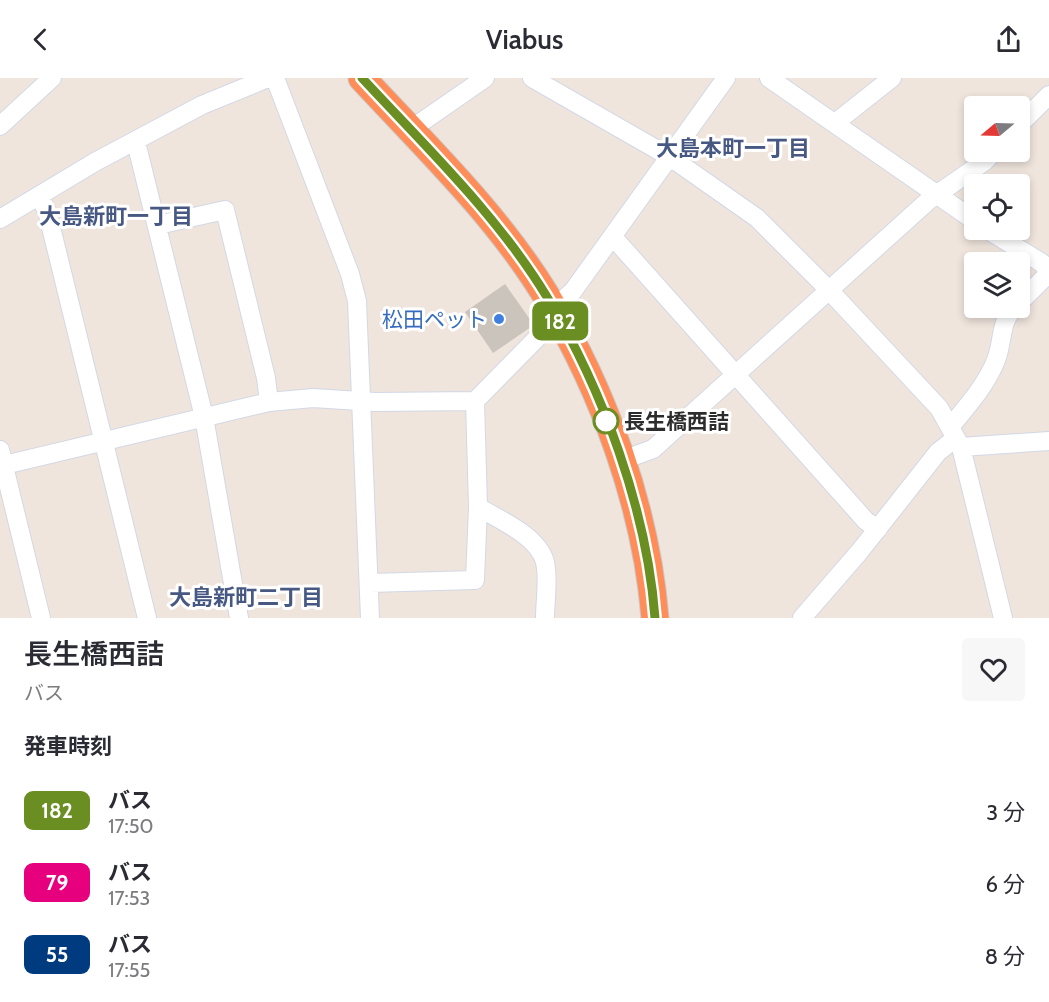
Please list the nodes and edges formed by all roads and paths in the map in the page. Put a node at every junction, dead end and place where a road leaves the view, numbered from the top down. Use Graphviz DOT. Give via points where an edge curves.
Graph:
graph roads {
  1 [pos="52,78"];
  2 [pos="268,78"];
  3 [pos="275,78"];
  4 [pos="362,78"];
  5 [pos="485,78"];
  6 [pos="532,78"];
  7 [pos="726,78"];
  8 [pos="769,78"];
  9 [pos="892,78"];
  10 [pos="1049,95"];
  11 [pos="1030,114"];
  12 [pos="835,123"];
  13 [pos="0,126"];
  14 [pos="410,130"];
  15 [pos="136,142"];
  16 [pos="670,158"];
  17 [pos="984,162"];
  18 [pos="936,194"];
  19 [pos="39,196"];
  20 [pos="964,213"];
  21 [pos="0,219"];
  22 [pos="158,225"];
  23 [pos="613,237"];
  24 [pos="1004,240"];
  25 [pos="1049,272"];
  26 [pos="828,289"];
  27 [pos="1030,292"];
  28 [pos="556,315"];
  29 [pos="1006,318"];
  30 [pos="736,373"];
  31 [pos="362,400"];
  32 [pos="475,401"];
  33 [pos="269,402"];
  34 [pos="204,417"];
  35 [pos="956,437"];
  36 [pos="105,440"];
  37 [pos="1049,441"];
  38 [pos="1,461"];
  39 [pos="620,461"];
  40 [pos="478,507"];
  41 [pos="878,529"];
  42 [pos="369,583"];
  43 [pos="41,618"];
  44 [pos="147,618"];
  45 [pos="239,618"];
  46 [pos="370,618"];
  47 [pos="545,618"];
  48 [pos="655,618"];
  49 [pos="802,618"];
  50 [pos="1003,618"];
  1 -- 13 [label="street"];
  2 -- 15 [label="street" via="193,110"];
  3 -- 31 [label="street" via="350,274 357,301"];
  4 -- 14 [label="highway"];
  5 -- 14 [label="street"];
  6 -- 16 [label="street"];
  7 -- 16 [label="street"];
  8 -- 12 [label="street"];
  9 -- 12 [label="street"];
  10 -- 11 [label="street"];
  12 -- 18 [label="street"];
  14 -- 28 [label="highway" via="484,212"];
  15 -- 19 [label="street"];
  15 -- 22 [label="street"];
  16 -- 23 [label="street"];
  16 -- 26 [label="street" via="757,218"];
  17 -- 18 [label="street"];
  18 -- 20 [label="street"];
  18 -- 26 [label="street"];
  19 -- 21 [label="street"];
  19 -- 36 [label="street" via="47,210"];
  22 -- 33 [label="street" via="225,210"];
  22 -- 34 [label="street"];
  23 -- 28 [label="street"];
  23 -- 30 [label="street"];
  24 -- 25 [label="street" via="1042,263"];
  25 -- 27 [label="street"];
  26 -- 30 [label="street"];
  26 -- 35 [label="street" via="939,408"];
  28 -- 32 [label="street"];
  28 -- 39 [label="highway" via="590,383"];
  29 -- 35 [label="street" via="996,362 964,411"];
  30 -- 39 [label="street" via="653,449"];
  30 -- 41 [label="street" via="866,521"];
  31 -- 32 [label="street"];
  31 -- 33 [label="street" via="313,398"];
  31 -- 42 [label="street"];
  32 -- 40 [label="street"];
  33 -- 34 [label="street"];
  34 -- 36 [label="street"];
  34 -- 45 [label="street"];
  35 -- 37 [label="street"];
  35 -- 41 [label="street" via="938,452"];
  35 -- 50 [label="street"];
  36 -- 38 [label="street"];
  36 -- 44 [label="street"];
  38 -- 43 [label="street"];
  39 -- 48 [label="highway" via="644,543"];
  40 -- 42 [label="street" via="475,580"];
  40 -- 47 [label="street" via="534,544 542,554"];
  41 -- 49 [label="street"];
  42 -- 46 [label="street"];
}
